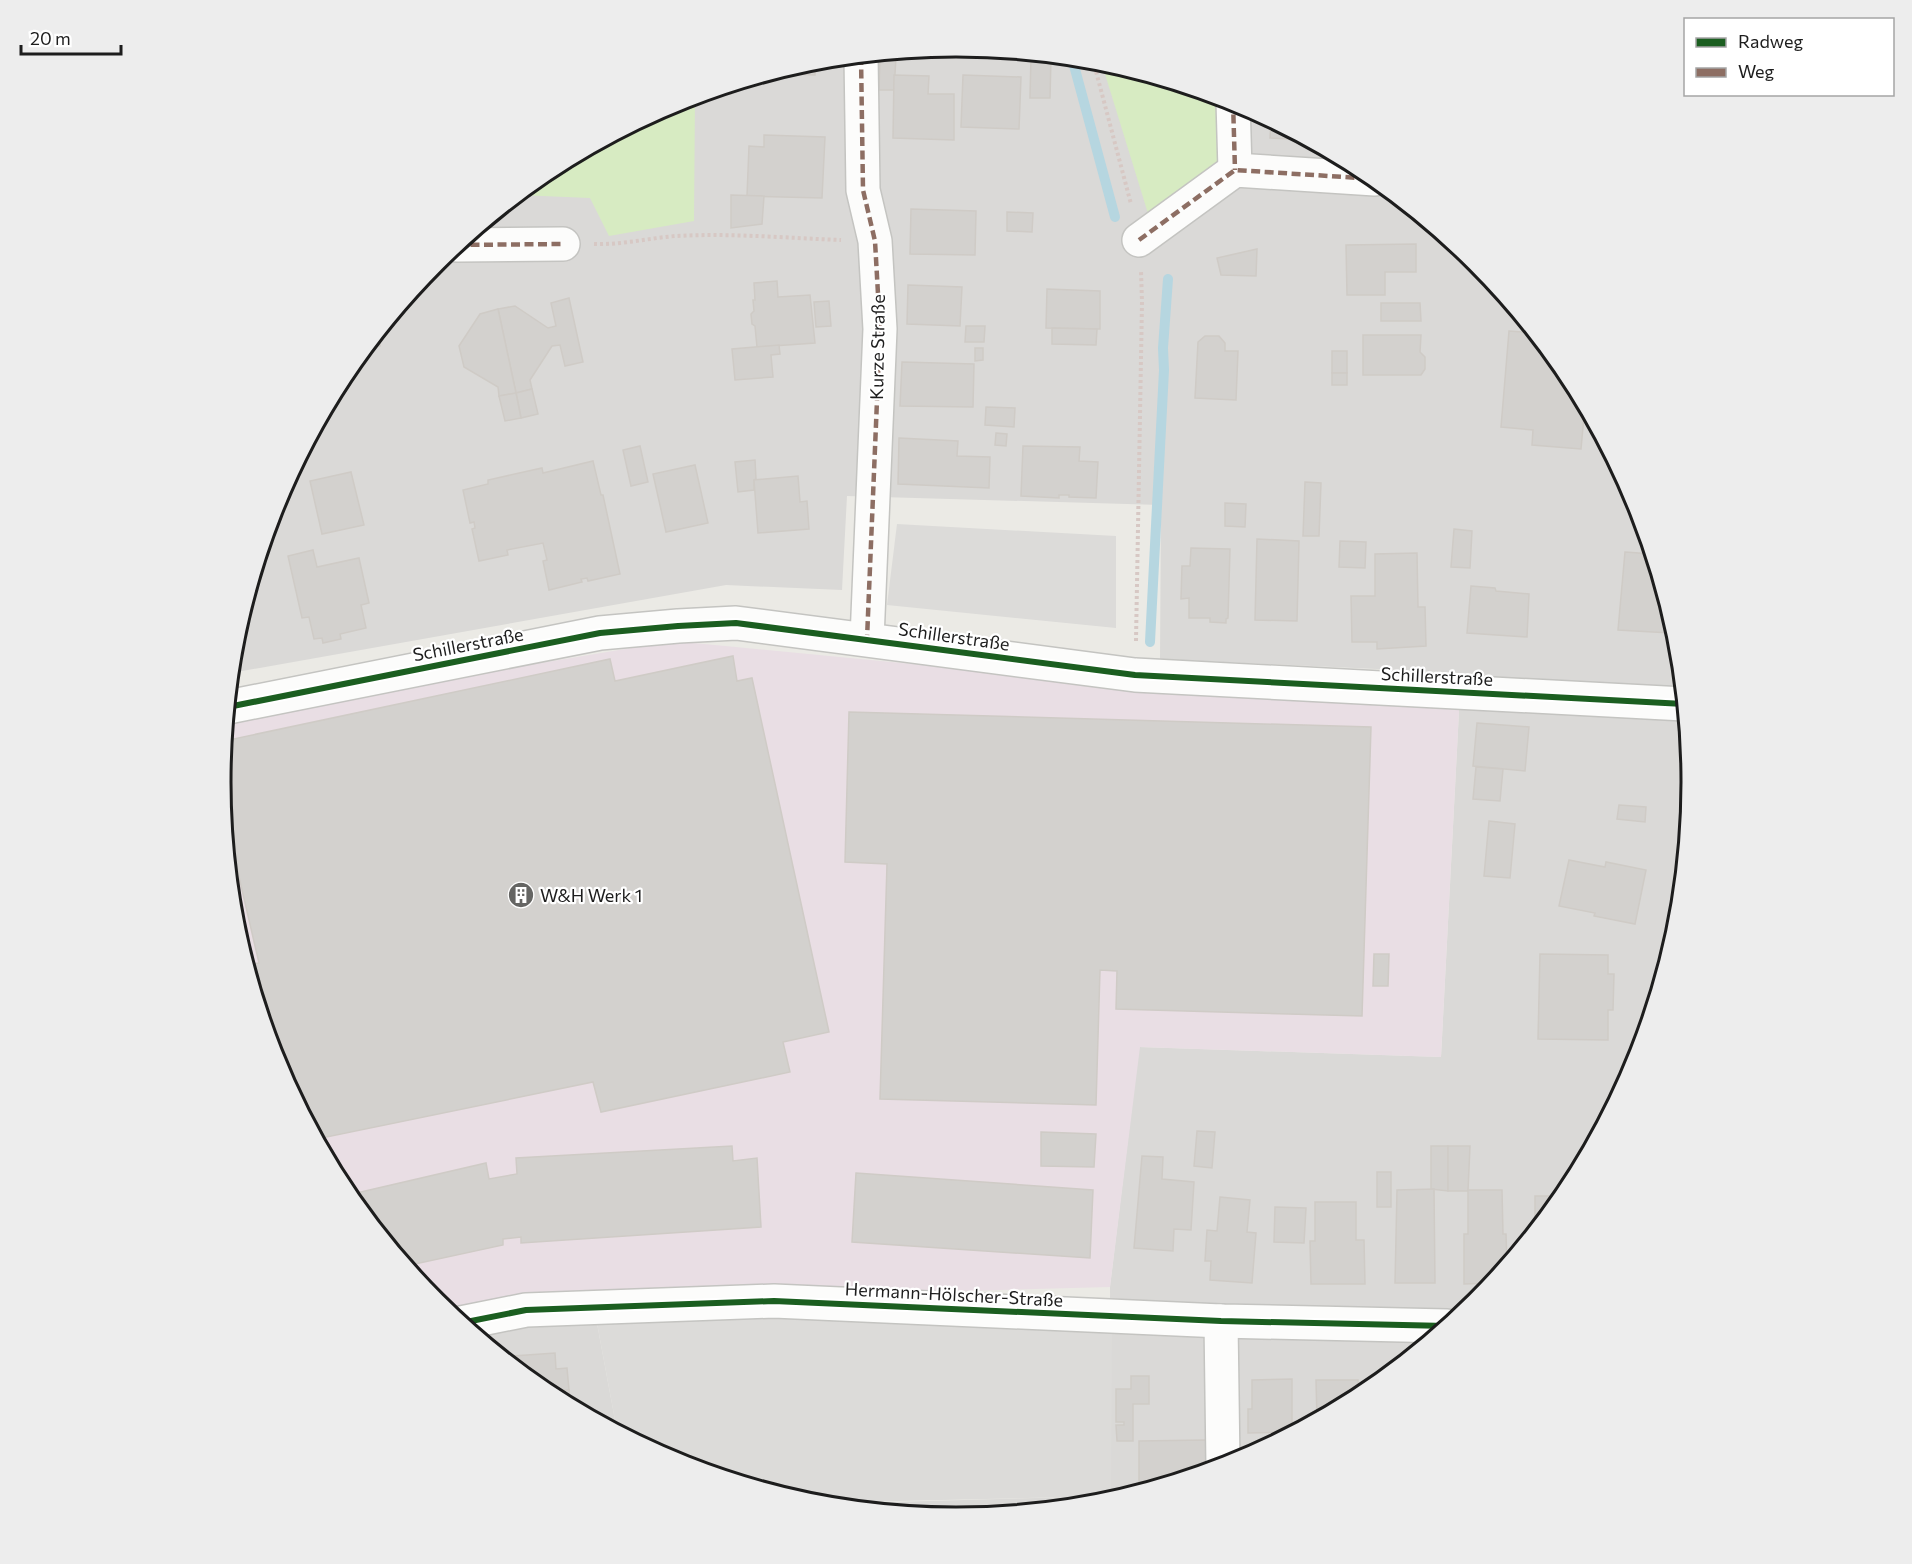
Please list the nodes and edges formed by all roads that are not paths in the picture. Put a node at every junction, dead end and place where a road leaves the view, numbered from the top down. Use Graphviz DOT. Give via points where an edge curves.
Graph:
graph roads {
  1 [pos="861,63"];
  2 [pos="1233,112"];
  3 [pos="1235,170"];
  4 [pos="1357,178"];
  5 [pos="1139,240"];
  6 [pos="563,244"];
  7 [pos="469,245"];
  8 [pos="867,639"];
  9 [pos="1676,704"];
  10 [pos="235,706"];
  11 [pos="471,1321"];
  12 [pos="1221,1321"];
  13 [pos="1435,1326"];
  14 [pos="1223,1456"];
  1 -- 8 [label="street, Kurze Straße" via="863,190 875,240 880,329"];
  2 -- 3 [label="street"];
  3 -- 4 [label="street"];
  3 -- 5 [label="street"];
  6 -- 7 [label="street"];
  8 -- 9 [label="street, Schillerstraße" via="1135,675"];
  8 -- 10 [label="street, Schillerstraße" via="736,623 600,633"];
  11 -- 12 [label="street, Hermann-Hölscher-Straße" via="526,1310 717,1308 774,1300"];
  12 -- 13 [label="street, Hermann-Hölscher-Straße"];
  12 -- 14 [label="street"];
}
